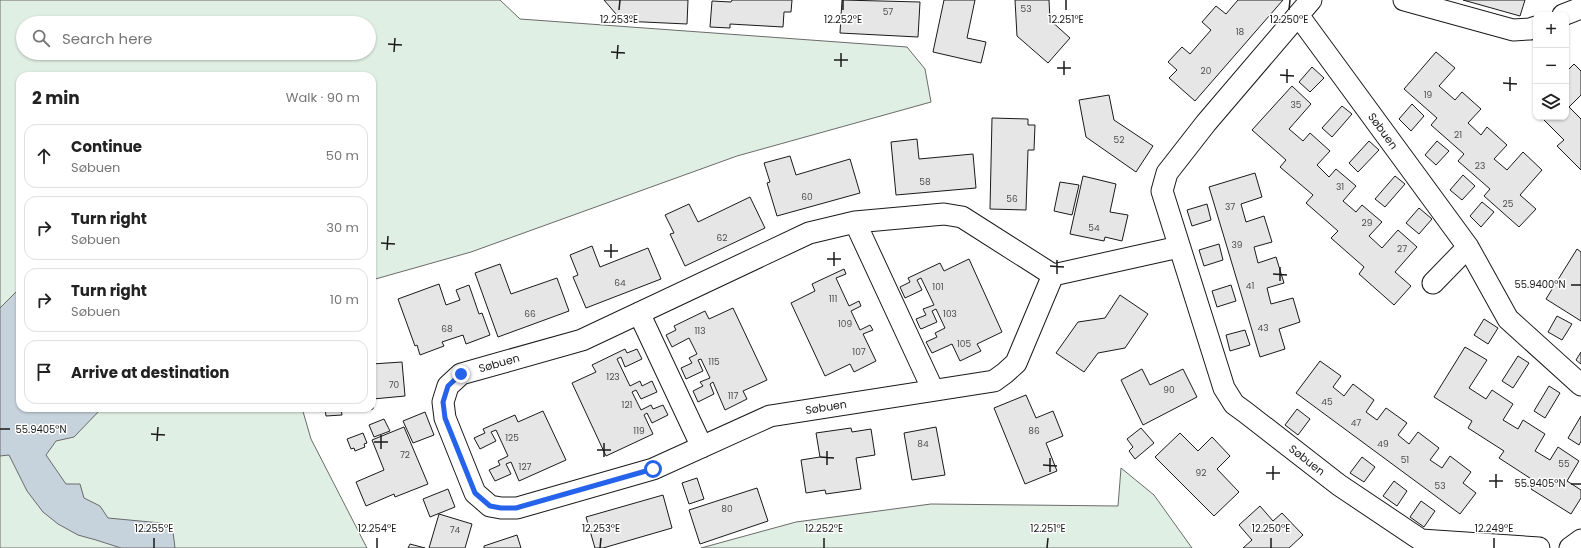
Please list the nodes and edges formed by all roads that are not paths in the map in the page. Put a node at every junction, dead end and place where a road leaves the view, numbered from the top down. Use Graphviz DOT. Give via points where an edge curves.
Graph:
graph roads {
  1 [pos="1404,0"];
  2 [pos="1304,8"];
  3 [pos="1581,8"];
  4 [pos="1569,13"];
  5 [pos="1533,28"];
  6 [pos="855,222"];
  7 [pos="1179,247"];
  8 [pos="1468,247"];
  9 [pos="1053,275"];
  10 [pos="1433,283"];
  11 [pos="639,313"];
  12 [pos="1581,385"];
  13 [pos="933,390"];
  14 [pos="702,447"];
  15 [pos="1581,540"];
  16 [pos="1539,548"];
  17 [pos="1570,548"];
  1 -- 5 [label="street" via="1513,30"];
  2 -- 7 [label="street, Søbuen" via="1206,123 1168,173 1162,191"];
  2 -- 8 [label="street, Søbuen"];
  3 -- 4 [label="street"];
  6 -- 9 [label="street, Søbuen" via="944,214 962,217"];
  6 -- 11 [label="street, Søbuen" via="809,233"];
  6 -- 13 [label="street"];
  7 -- 9 [label="street"];
  7 -- 16 [label="street, Søbuen" via="1224,388 1234,404 1339,485 1421,540"];
  8 -- 10 [label="street"];
  8 -- 12 [label="street, Søbuen" via="1508,319"];
  9 -- 13 [label="street, Søbuen" via="1016,363 1011,368 994,381"];
  11 -- 14 [label="street"];
  11 -- 14 [label="street, Søbuen" via="582,340 461,374 448,386 443,402 445,418 475,493 490,506 516,508 653,469"];
  13 -- 14 [label="street, Søbuen" via="770,416"];
  15 -- 17 [label="street"];
}
